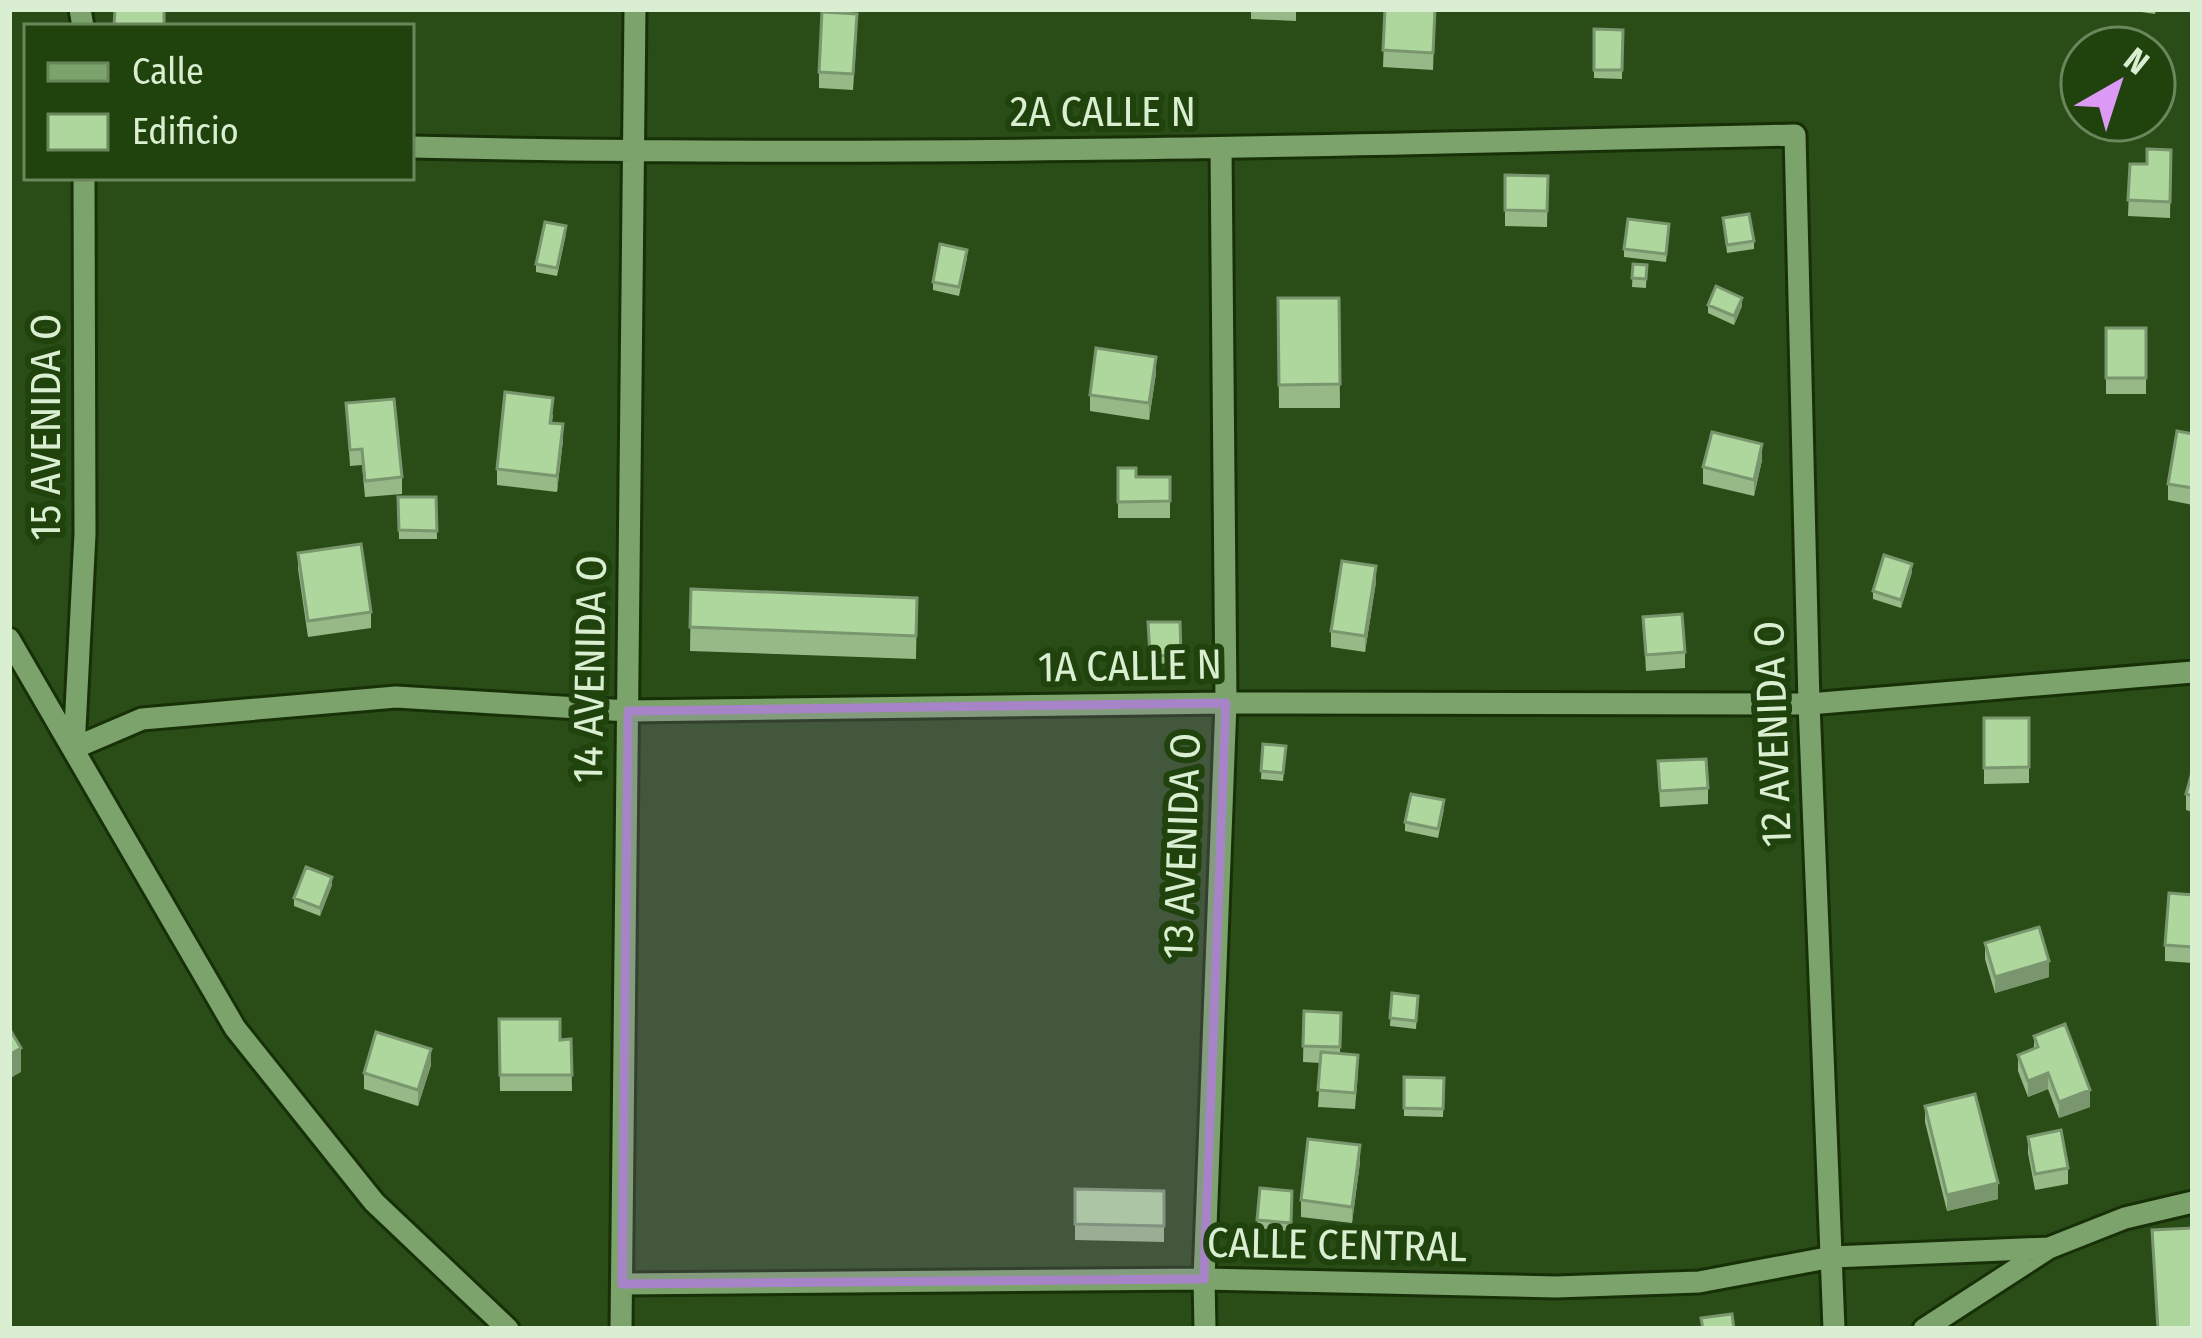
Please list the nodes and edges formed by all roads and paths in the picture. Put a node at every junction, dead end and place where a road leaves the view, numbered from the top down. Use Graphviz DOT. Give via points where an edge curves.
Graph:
graph roads {
  1 [pos="634,9"];
  2 [pos="1795,135"];
  3 [pos="414,147"];
  4 [pos="1221,149"];
  5 [pos="633,152"];
  6 [pos="85,180"];
  7 [pos="9,639"];
  8 [pos="2193,672"];
  9 [pos="1226,703"];
  10 [pos="1809,704"];
  11 [pos="628,711"];
  12 [pos="74,748"];
  13 [pos="2193,1202"];
  14 [pos="2049,1248"];
  15 [pos="1832,1257"];
  16 [pos="1204,1279"];
  17 [pos="622,1284"];
  18 [pos="508,1329"];
  19 [pos="621,1329"];
  20 [pos="1205,1329"];
  21 [pos="1834,1329"];
  22 [pos="1924,1329"];
  1 -- 5 [label="street, 14 AVENIDA O"];
  2 -- 4 [label="street, 2A CALLE N"];
  2 -- 10 [label="street, 12 AVENIDA O"];
  3 -- 5 [label="street, 2A CALLE N"];
  4 -- 5 [label="street, 2A CALLE N"];
  4 -- 9 [label="street, 13 AVENIDA O"];
  5 -- 11 [label="street, 14 AVENIDA O"];
  6 -- 12 [label="street, 15 AVENIDA O" via="85,534"];
  7 -- 12 [label="street"];
  8 -- 10 [label="street, 1A CALLE N"];
  9 -- 10 [label="street, 1A CALLE N"];
  9 -- 11 [label="street, 1A CALLE N"];
  9 -- 16 [label="street, 13 AVENIDA O"];
  10 -- 15 [label="street, 12 AVENIDA O"];
  11 -- 12 [label="street, 1A CALLE N" via="396,697 142,719"];
  11 -- 17 [label="street, 14 AVENIDA O"];
  12 -- 18 [label="street" via="235,1028 374,1202"];
  13 -- 14 [label="street"];
  14 -- 15 [label="street, CALLE CENTRAL"];
  14 -- 22 [label="street"];
  15 -- 16 [label="street, CALLE CENTRAL" via="1699,1282"];
  15 -- 21 [label="street, 12 AVENIDA O"];
  16 -- 17 [label="street, CALLE CENTRAL"];
  16 -- 20 [label="street, 13 AVENIDA O"];
  17 -- 19 [label="street, 14 AVENIDA O"];
}
